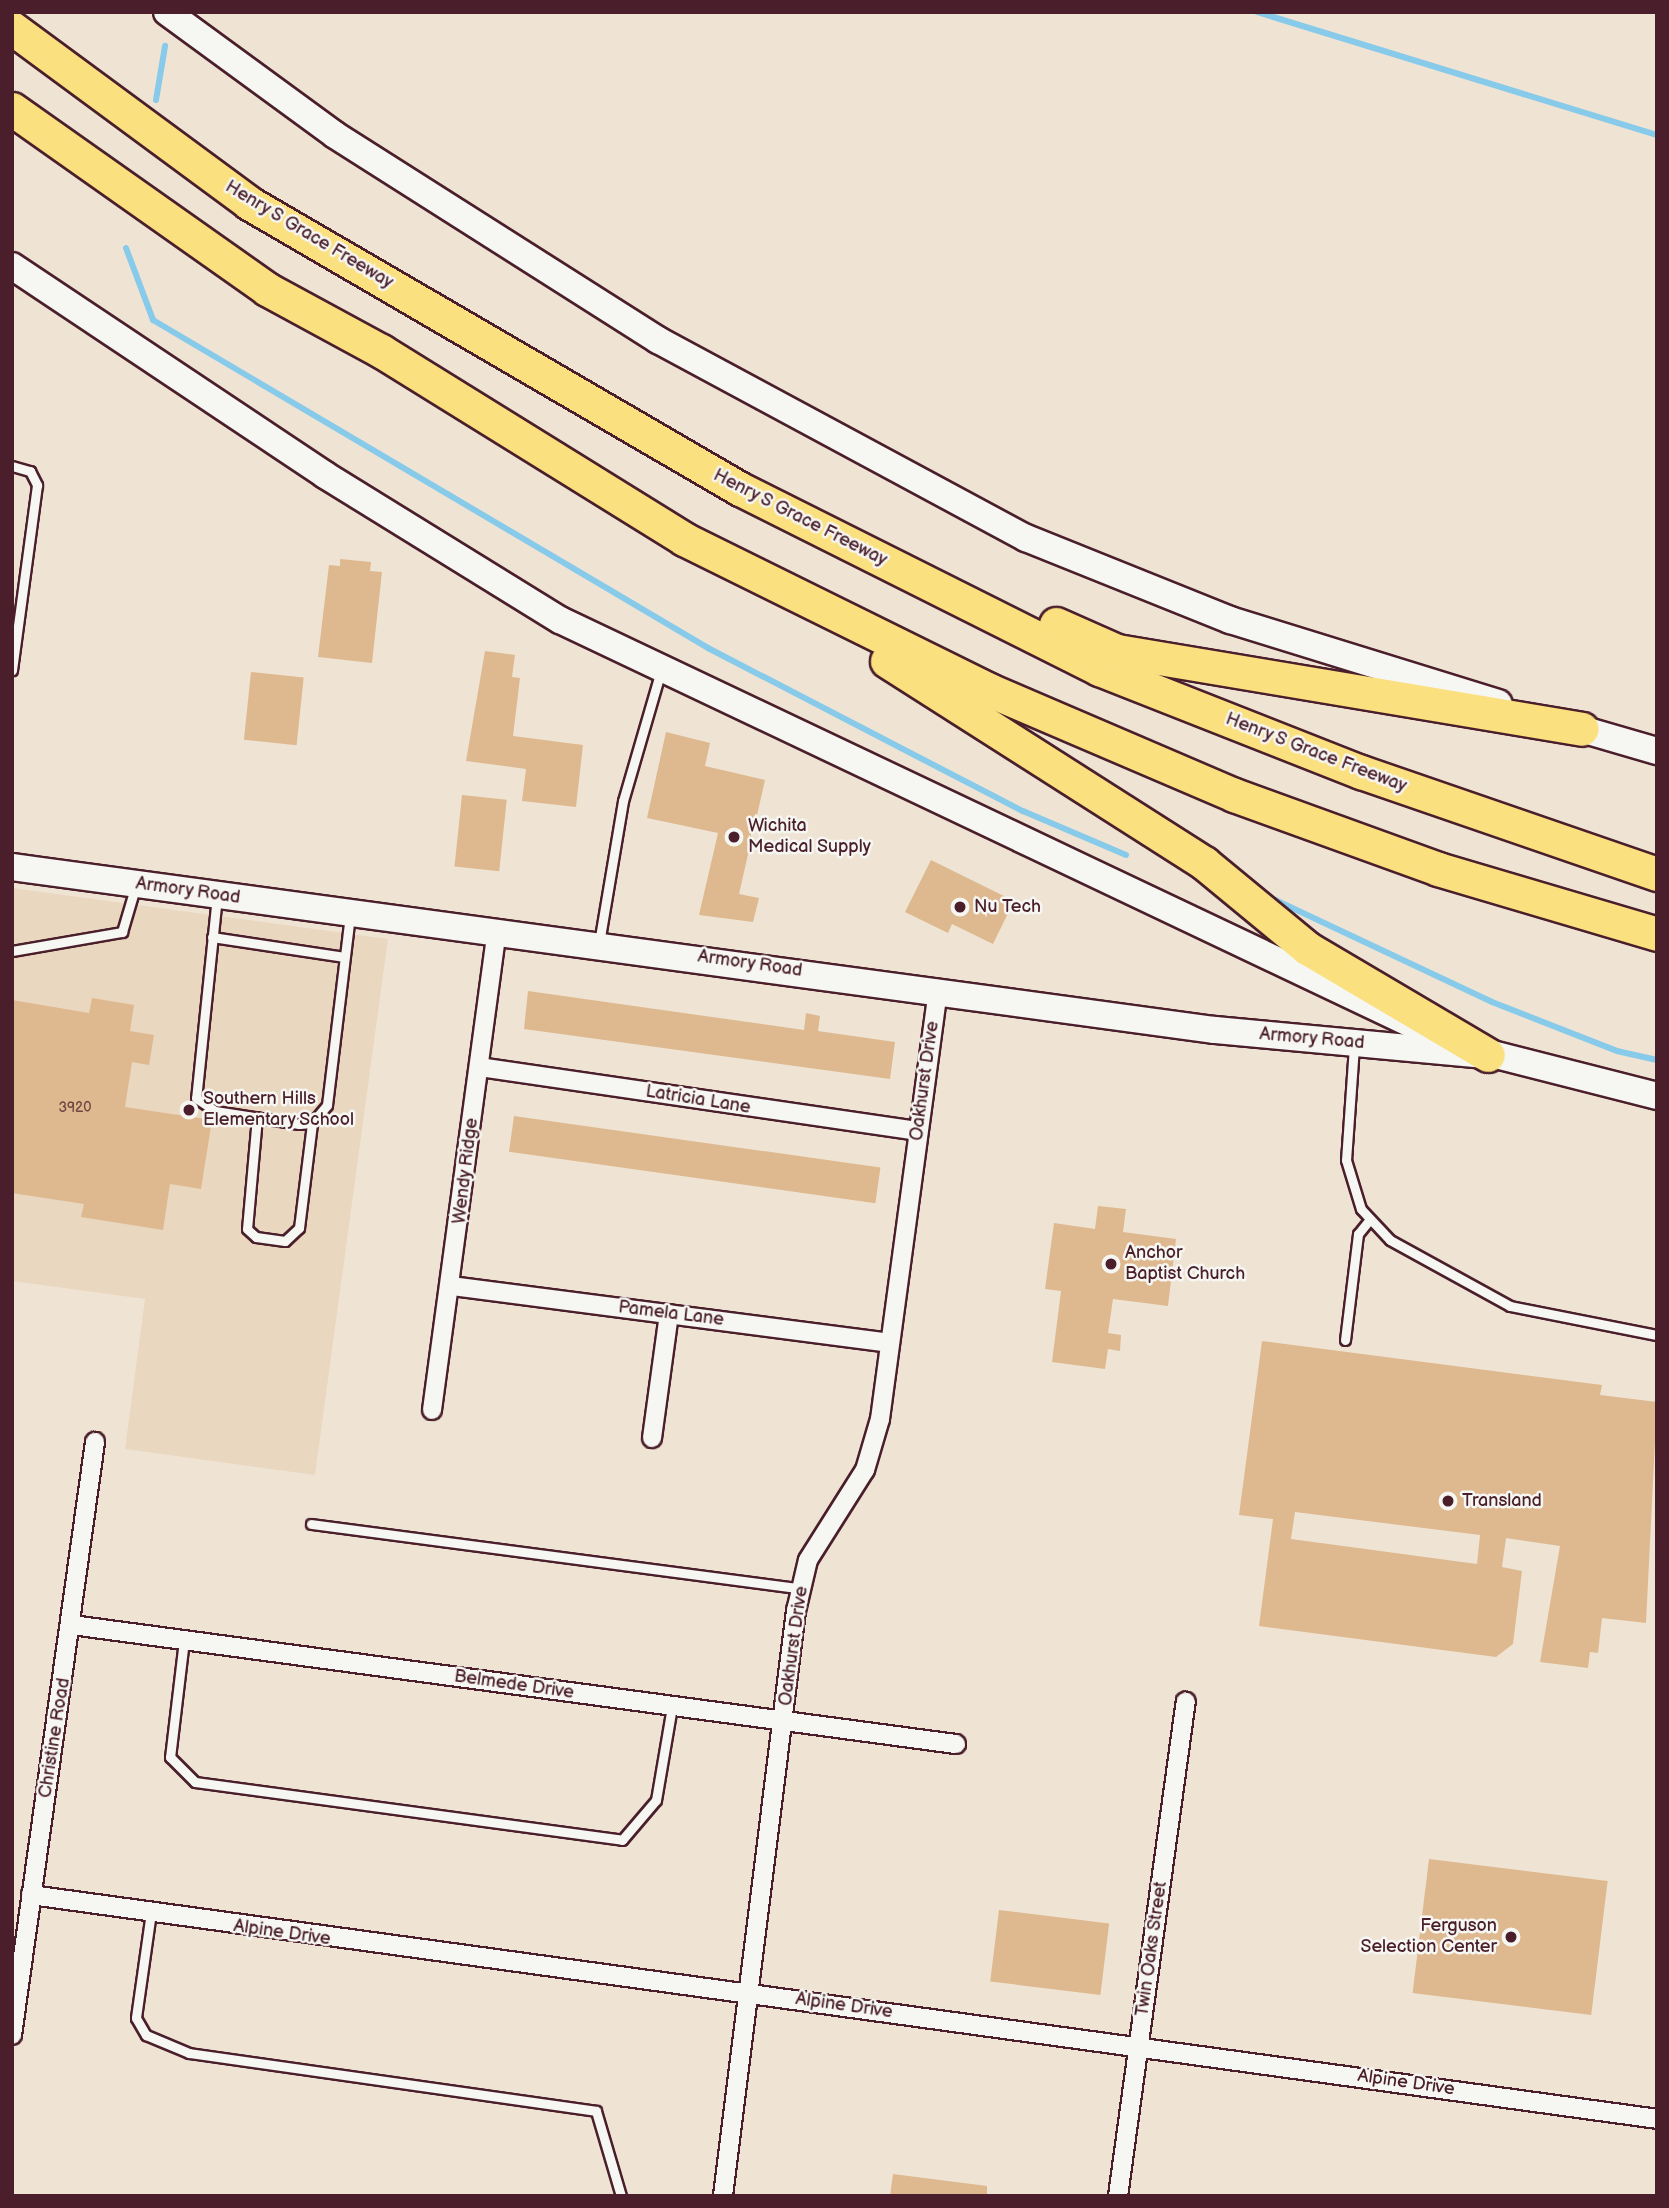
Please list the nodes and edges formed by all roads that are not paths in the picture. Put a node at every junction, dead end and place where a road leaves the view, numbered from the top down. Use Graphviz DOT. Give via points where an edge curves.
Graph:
graph roads {
  1 [pos="27,12"];
  2 [pos="167,12"];
  3 [pos="12,29"];
  4 [pos="12,109"];
  5 [pos="12,132"];
  6 [pos="248,203"];
  7 [pos="12,266"];
  8 [pos="267,289"];
  9 [pos="12,466"];
  10 [pos="740,489"];
  11 [pos="684,538"];
  12 [pos="661,668"];
  13 [pos="12,670"];
  14 [pos="1581,729"];
  15 [pos="1657,751"];
  16 [pos="12,867"];
  17 [pos="1657,874"];
  18 [pos="136,884"];
  19 [pos="217,895"];
  20 [pos="351,913"];
  21 [pos="497,931"];
  22 [pos="1657,934"];
  23 [pos="212,937"];
  24 [pos="599,944"];
  25 [pos="12,951"];
  26 [pos="345,957"];
  27 [pos="938,989"];
  28 [pos="1354,1042"];
  29 [pos="1488,1055"];
  30 [pos="479,1067"];
  31 [pos="1657,1096"];
  32 [pos="257,1118"];
  33 [pos="312,1123"];
  34 [pos="918,1131"];
  35 [pos="1370,1219"];
  36 [pos="452,1286"];
  37 [pos="669,1314"];
  38 [pos="1657,1335"];
  39 [pos="1345,1339"];
  40 [pos="889,1343"];
  41 [pos="432,1410"];
  42 [pos="652,1438"];
  43 [pos="95,1441"];
  44 [pos="311,1524"];
  45 [pos="800,1588"];
  46 [pos="72,1625"];
  47 [pos="184,1640"];
  48 [pos="1186,1702"];
  49 [pos="673,1706"];
  50 [pos="784,1721"];
  51 [pos="956,1744"];
  52 [pos="31,1895"];
  53 [pos="151,1912"];
  54 [pos="749,1993"];
  55 [pos="12,2035"];
  56 [pos="1138,2045"];
  57 [pos="1657,2119"];
  58 [pos="621,2196"];
  59 [pos="723,2196"];
  60 [pos="1118,2196"];
  1 -- 6 [label="highway"];
  2 -- 14 [label="street" via="335,135 658,340 1026,538 1230,620"];
  3 -- 6 [label="highway, Henry S Grace Freeway"];
  4 -- 8 [label="highway"];
  5 -- 8 [label="highway"];
  6 -- 10 [label="highway, Henry S Grace Freeway"];
  7 -- 12 [label="street" via="325,475 560,620"];
  8 -- 11 [label="highway" via="381,351"];
  9 -- 13 [label="lane" via="30,471 37,485"];
  10 -- 14 [label="highway" via="1117,651"];
  10 -- 17 [label="highway, Henry S Grace Freeway" via="1099,669 1361,772"];
  11 -- 22 [label="highway" via="989,690 1234,795 1438,869"];
  11 -- 29 [label="highway" via="1089,787 1204,863 1307,948"];
  12 -- 24 [label="lane" via="624,800"];
  12 -- 29 [label="street" via="1378,1013"];
  14 -- 15 [label="street"];
  16 -- 18 [label="street, Armory Road"];
  18 -- 19 [label="street, Armory Road"];
  18 -- 25 [label="lane" via="122,932"];
  19 -- 20 [label="street, Armory Road"];
  19 -- 23 [label="lane"];
  20 -- 21 [label="street, Armory Road"];
  20 -- 26 [label="lane"];
  21 -- 24 [label="street, Armory Road"];
  21 -- 30 [label="street, Wendy Ridge"];
  23 -- 26 [label="lane"];
  23 -- 32 [label="lane" via="196,1098 215,1111"];
  24 -- 27 [label="street, Armory Road"];
  26 -- 33 [label="lane" via="327,1105"];
  27 -- 28 [label="street, Armory Road" via="1214,1030"];
  27 -- 34 [label="street, Oakhurst Drive"];
  28 -- 29 [label="street, Armory Road"];
  28 -- 35 [label="lane" via="1346,1160 1360,1209"];
  29 -- 31 [label="street"];
  30 -- 34 [label="street, Latricia Lane"];
  30 -- 36 [label="street, Wendy Ridge"];
  32 -- 33 [label="lane"];
  32 -- 33 [label="lane" via="247,1229 285,1241 299,1228"];
  34 -- 40 [label="street, Oakhurst Drive"];
  35 -- 38 [label="lane" via="1390,1240 1510,1306"];
  35 -- 39 [label="lane" via="1358,1234"];
  36 -- 37 [label="street, Pamela Lane"];
  36 -- 41 [label="street, Wendy Ridge"];
  37 -- 40 [label="street, Pamela Lane"];
  37 -- 42 [label="street"];
  40 -- 45 [label="street, Oakhurst Drive" via="873,1449 808,1560"];
  43 -- 46 [label="street, Christine Road"];
  44 -- 45 [label="lane"];
  45 -- 50 [label="street, Oakhurst Drive"];
  46 -- 47 [label="street, Belmede Drive"];
  46 -- 52 [label="street, Christine Road"];
  47 -- 49 [label="street, Belmede Drive"];
  47 -- 49 [label="lane" via="170,1757 195,1782 622,1840 656,1800"];
  48 -- 56 [label="street, Twin Oaks Street"];
  49 -- 50 [label="street, Belmede Drive"];
  50 -- 51 [label="street, Belmede Drive"];
  50 -- 54 [label="street, Oakhurst Drive"];
  52 -- 53 [label="street, Alpine Drive"];
  52 -- 55 [label="street, Christine Road"];
  53 -- 54 [label="street, Alpine Drive"];
  53 -- 58 [label="lane" via="136,2018 146,2035 189,2053 596,2111"];
  54 -- 56 [label="street, Alpine Drive"];
  54 -- 59 [label="street, Oakhurst Drive"];
  56 -- 57 [label="street, Alpine Drive"];
  56 -- 60 [label="street, Twin Oaks Street"];
}
